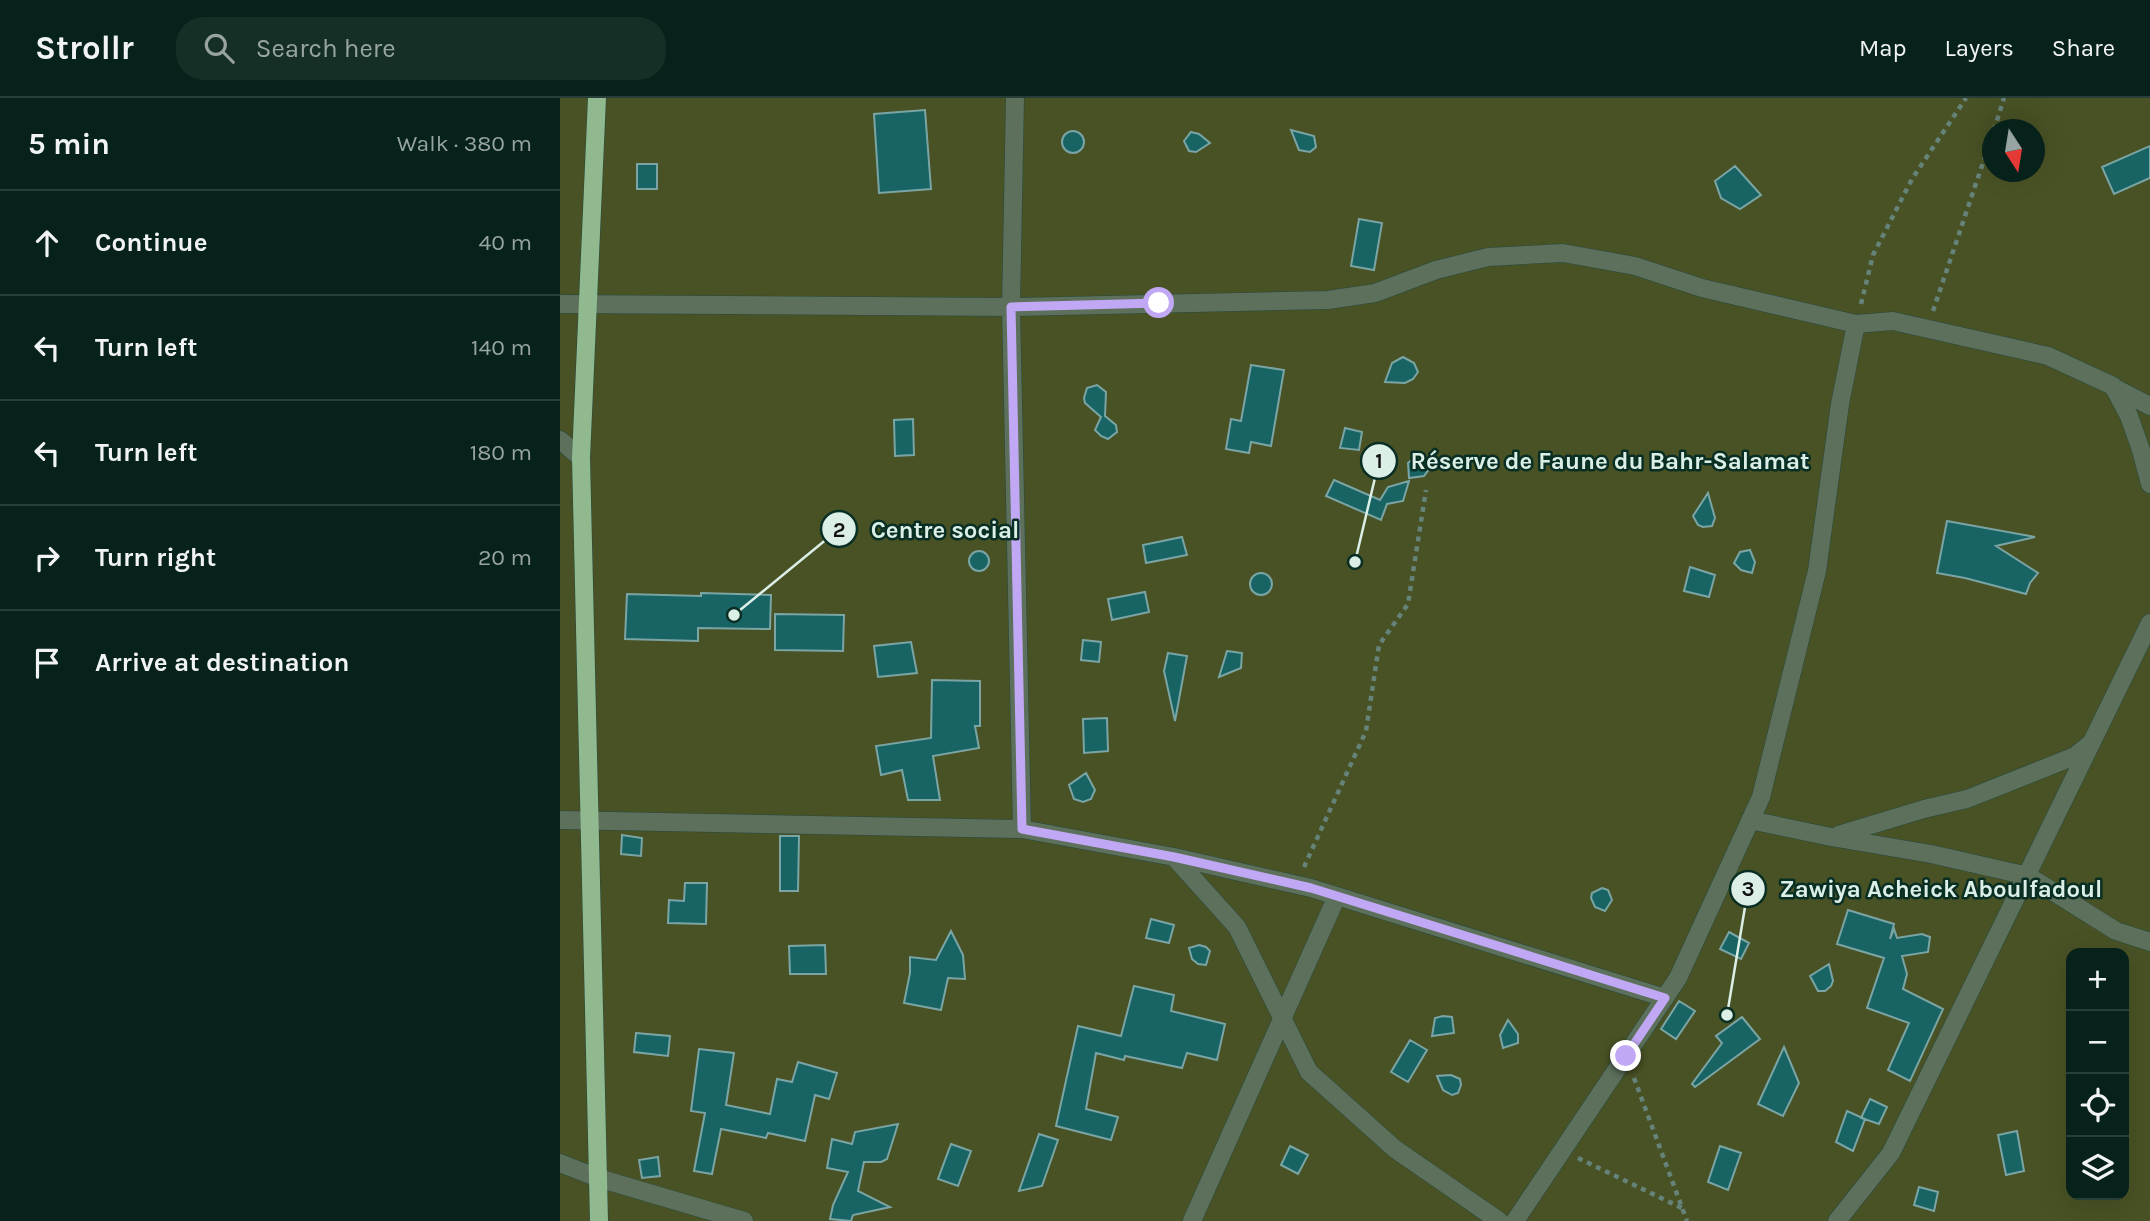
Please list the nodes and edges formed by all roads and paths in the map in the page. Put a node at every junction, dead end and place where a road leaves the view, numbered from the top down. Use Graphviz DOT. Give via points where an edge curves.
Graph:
graph roads {
  1 [pos="597,98"];
  2 [pos="1015,98"];
  3 [pos="1966,98"];
  4 [pos="2004,98"];
  5 [pos="1997,119"];
  6 [pos="1982,165"];
  7 [pos="560,304"];
  8 [pos="589,304"];
  9 [pos="1011,307"];
  10 [pos="1856,324"];
  11 [pos="1926,327"];
  12 [pos="2113,386"];
  13 [pos="2150,406"];
  14 [pos="560,440"];
  15 [pos="581,458"];
  16 [pos="2150,484"];
  17 [pos="1426,490"];
  18 [pos="2150,623"];
  19 [pos="2092,742"];
  20 [pos="560,820"];
  21 [pos="1750,820"];
  22 [pos="589,822"];
  23 [pos="1022,829"];
  24 [pos="1831,837"];
  25 [pos="1174,857"];
  26 [pos="2028,876"];
  27 [pos="1297,884"];
  28 [pos="1337,896"];
  29 [pos="2150,942"];
  30 [pos="1665,998"];
  31 [pos="1283,1019"];
  32 [pos="1626,1056"];
  33 [pos="1563,1150"];
  34 [pos="560,1163"];
  35 [pos="598,1178"];
  36 [pos="1685,1209"];
  37 [pos="599,1221"];
  38 [pos="744,1221"];
  39 [pos="1192,1221"];
  40 [pos="1499,1221"];
  41 [pos="1515,1221"];
  42 [pos="1688,1221"];
  43 [pos="1837,1221"];
  1 -- 8 [label="main road"];
  2 -- 9 [label="street"];
  3 -- 10 [label="path" via="1912,179 1874,255"];
  4 -- 5 [label="path"];
  6 -- 11 [label="path"];
  7 -- 8 [label="street"];
  8 -- 9 [label="street"];
  8 -- 15 [label="main road"];
  9 -- 10 [label="street" via="1328,300 1375,293 1488,257 1563,253 1634,266 1702,288"];
  9 -- 23 [label="street"];
  10 -- 11 [label="street" via="1893,321"];
  10 -- 21 [label="street" via="1816,571 1761,797"];
  11 -- 12 [label="street" via="2048,356"];
  12 -- 13 [label="street"];
  12 -- 16 [label="street" via="2129,416"];
  14 -- 15 [label="street"];
  15 -- 22 [label="main road"];
  17 -- 27 [label="path" via="1408,604 1379,645 1366,732"];
  18 -- 19 [label="street"];
  19 -- 24 [label="street" via="2075,756 1967,799"];
  19 -- 26 [label="street"];
  20 -- 22 [label="street"];
  21 -- 24 [label="street"];
  21 -- 30 [label="street"];
  22 -- 23 [label="street"];
  22 -- 35 [label="main road"];
  23 -- 25 [label="street"];
  24 -- 26 [label="street"];
  25 -- 27 [label="street"];
  25 -- 31 [label="street" via="1237,926"];
  26 -- 29 [label="street" via="2116,931"];
  26 -- 43 [label="street" via="1891,1153"];
  27 -- 28 [label="street"];
  28 -- 30 [label="street"];
  28 -- 31 [label="street"];
  30 -- 32 [label="street"];
  31 -- 39 [label="street"];
  31 -- 40 [label="street" via="1309,1072 1395,1149"];
  32 -- 33 [label="street"];
  32 -- 36 [label="path"];
  33 -- 36 [label="path"];
  33 -- 41 [label="street"];
  34 -- 35 [label="street"];
  35 -- 37 [label="main road"];
  35 -- 38 [label="street"];
  36 -- 42 [label="path"];
}
